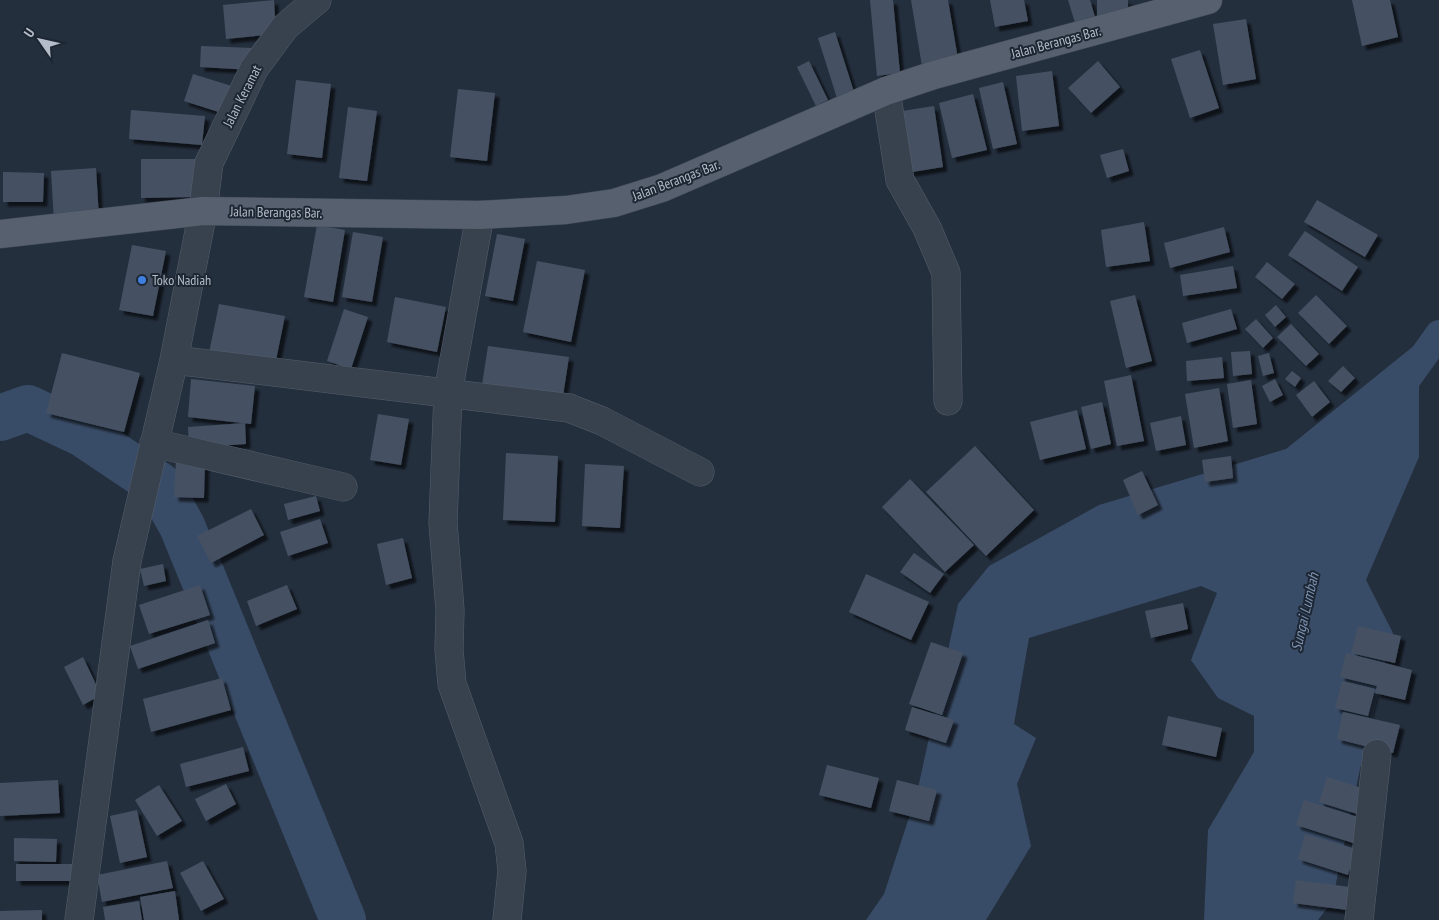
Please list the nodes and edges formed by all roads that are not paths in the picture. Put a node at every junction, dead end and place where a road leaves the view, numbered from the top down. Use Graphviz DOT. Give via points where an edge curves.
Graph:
graph roads {
  1 [pos="317,0"];
  2 [pos="1208,0"];
  3 [pos="886,91"];
  4 [pos="203,211"];
  5 [pos="480,215"];
  6 [pos="0,234"];
  7 [pos="174,360"];
  8 [pos="448,393"];
  9 [pos="948,401"];
  10 [pos="151,456"];
  11 [pos="700,472"];
  12 [pos="343,487"];
  13 [pos="1377,754"];
  14 [pos="79,920"];
  15 [pos="507,920"];
  16 [pos="1359,920"];
  1 -- 4 [label="street, Jalan Keramat" via="285,27 254,69 209,163"];
  2 -- 3 [label="main road, Jalan Berangas Bar."];
  3 -- 5 [label="main road, Jalan Berangas Bar." via="662,188 614,203 566,210"];
  3 -- 9 [label="street" via="900,180 927,228 946,273"];
  4 -- 5 [label="main road, Jalan Berangas Bar."];
  4 -- 6 [label="main road, Jalan Berangas Bar."];
  4 -- 7 [label="street, Jalan Keramat"];
  5 -- 8 [label="street"];
  7 -- 8 [label="street"];
  7 -- 10 [label="street, Jalan Keramat"];
  8 -- 11 [label="street" via="569,408 602,421"];
  8 -- 15 [label="street" via="443,523 452,684 509,843 512,871"];
  10 -- 12 [label="street"];
  10 -- 14 [label="street, Jalan Keramat" via="127,561"];
  13 -- 16 [label="street"];
}
